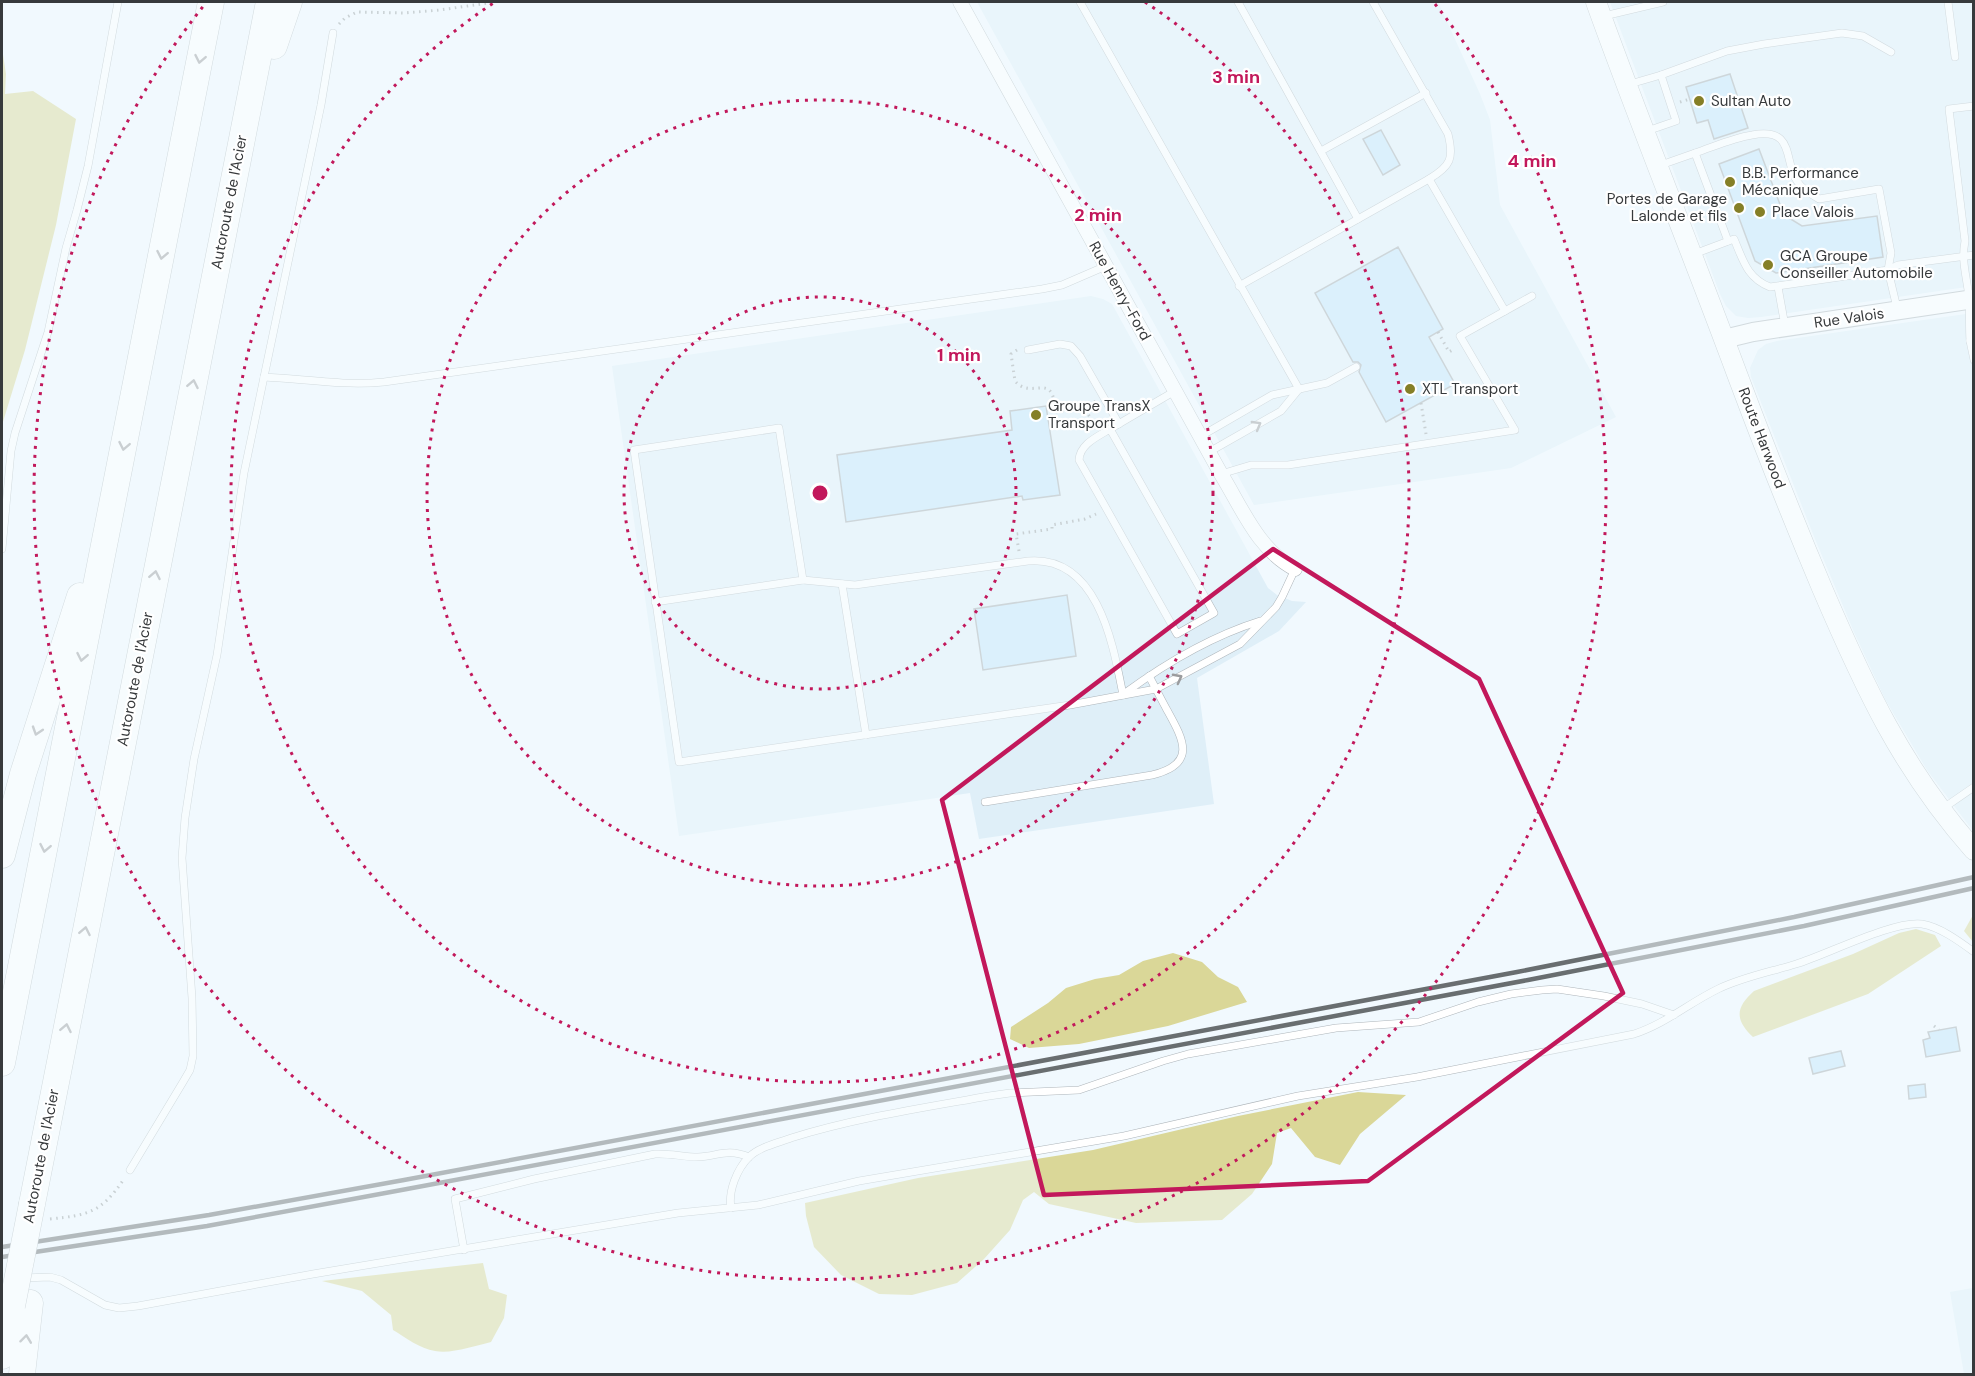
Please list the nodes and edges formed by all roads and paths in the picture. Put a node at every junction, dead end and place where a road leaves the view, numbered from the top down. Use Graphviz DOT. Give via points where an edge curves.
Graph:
graph roads {
  1 [pos="118,2"];
  2 [pos="211,2"];
  3 [pos="269,2"];
  4 [pos="289,2"];
  5 [pos="495,2"];
  6 [pos="960,2"];
  7 [pos="1080,2"];
  8 [pos="1238,2"];
  9 [pos="1373,2"];
  10 [pos="1663,2"];
  11 [pos="1948,2"];
  12 [pos="1645,3"];
  13 [pos="1599,9"];
  14 [pos="333,33"];
  15 [pos="1891,52"];
  16 [pos="1955,57"];
  17 [pos="1660,75"];
  18 [pos="1627,85"];
  19 [pos="1426,93"];
  20 [pos="1974,106"];
  21 [pos="1644,132"];
  22 [pos="240,146"];
  23 [pos="1321,151"];
  24 [pos="1695,153"];
  25 [pos="1658,166"];
  26 [pos="1429,179"];
  27 [pos="1358,219"];
  28 [pos="1728,241"];
  29 [pos="1692,255"];
  30 [pos="1974,255"];
  31 [pos="1962,256"];
  32 [pos="1106,266"];
  33 [pos="1888,270"];
  34 [pos="1239,286"];
  35 [pos="1778,287"];
  36 [pos="1532,296"];
  37 [pos="1971,300"];
  38 [pos="1505,311"];
  39 [pos="1897,311"];
  40 [pos="1785,327"];
  41 [pos="1438,332"];
  42 [pos="1724,339"];
  43 [pos="1972,340"];
  44 [pos="1024,350"];
  45 [pos="1454,350"];
  46 [pos="1974,360"];
  47 [pos="1356,367"];
  48 [pos="264,377"];
  49 [pos="1299,389"];
  50 [pos="1175,391"];
  51 [pos="1420,403"];
  52 [pos="1047,412"];
  53 [pos="1055,412"];
  54 [pos="1424,422"];
  55 [pos="1119,424"];
  56 [pos="1097,429"];
  57 [pos="1110,429"];
  58 [pos="1201,436"];
  59 [pos="1209,452"];
  60 [pos="1221,474"];
  61 [pos="118,476"];
  62 [pos="1084,519"];
  63 [pos="2,549"];
  64 [pos="1021,562"];
  65 [pos="1294,569"];
  66 [pos="803,580"];
  67 [pos="842,584"];
  68 [pos="655,602"];
  69 [pos="1263,620"];
  70 [pos="1149,676"];
  71 [pos="1156,689"];
  72 [pos="1122,695"];
  73 [pos="866,735"];
  74 [pos="1974,788"];
  75 [pos="985,802"];
  76 [pos="1940,810"];
  77 [pos="1974,850"];
  78 [pos="2,855"];
  79 [pos="1974,952"];
  80 [pos="1674,1015"];
  81 [pos="1934,1026"];
  82 [pos="1939,1030"];
  83 [pos="2,1063"];
  84 [pos="749,1157"];
  85 [pos="130,1170"];
  86 [pos="731,1208"];
  87 [pos="41,1209"];
  88 [pos="464,1250"];
  89 [pos="11,1280"];
  90 [pos="21,1305"];
  91 [pos="2,1356"];
  92 [pos="22,1374"];
  1 -- 63 [label="lane" via="80,199 48,332 11,451"];
  2 -- 61 [label="highway, one-way"];
  3 -- 22 [label="highway, Autoroute de l'Acier"];
  4 -- 22 [label="highway"];
  5 -- 14 [label="path" via="404,13 357,12 345,18"];
  6 -- 32 [label="street, Rue Henry-Ford"];
  7 -- 34 [label="lane"];
  8 -- 23 [label="lane"];
  9 -- 19 [label="lane"];
  10 -- 12 [label="lane"];
  11 -- 16 [label="lane"];
  12 -- 13 [label="lane"];
  13 -- 18 [label="main road, Route Harwood"];
  14 -- 48 [label="lane"];
  15 -- 17 [label="lane" via="1863,36 1842,33 1727,51"];
  17 -- 18 [label="lane"];
  17 -- 21 [label="lane" via="1676,121"];
  18 -- 21 [label="main road, Route Harwood"];
  19 -- 23 [label="lane"];
  19 -- 26 [label="lane" via="1451,146 1447,166"];
  20 -- 31 [label="lane" via="1949,109 1965,241"];
  21 -- 25 [label="main road, Route Harwood"];
  87 -- 22 [label="highway, Autoroute de l'Acier, one-way" via="58,1068"];
  23 -- 27 [label="lane"];
  24 -- 25 [label="lane"];
  24 -- 28 [label="lane"];
  24 -- 33 [label="lane" via="1750,135 1771,135 1786,146 1797,181 1819,199 1879,189 1891,253"];
  25 -- 29 [label="main road, Route Harwood"];
  26 -- 27 [label="lane"];
  26 -- 38 [label="lane"];
  27 -- 34 [label="lane"];
  28 -- 29 [label="lane"];
  28 -- 35 [label="lane" via="1734,239 1754,279"];
  29 -- 42 [label="main road, Route Harwood"];
  30 -- 31 [label="lane"];
  31 -- 33 [label="lane" via="1898,265"];
  31 -- 37 [label="lane"];
  32 -- 48 [label="lane" via="1042,289 384,382 349,384"];
  32 -- 50 [label="street, Rue Henry-Ford"];
  33 -- 35 [label="lane"];
  33 -- 39 [label="lane"];
  34 -- 49 [label="lane"];
  35 -- 40 [label="lane"];
  36 -- 38 [label="lane"];
  37 -- 39 [label="street, Rue Valois"];
  37 -- 43 [label="lane" via="1968,320"];
  38 -- 60 [label="lane" via="1460,336 1515,430 1288,465 1251,465"];
  39 -- 40 [label="street, Rue Valois"];
  40 -- 42 [label="street, Rue Valois"];
  41 -- 45 [label="path" via="1449,352"];
  42 -- 76 [label="main road, Route Harwood" via="1853,660 1891,736"];
  43 -- 46 [label="lane"];
  44 -- 53 [label="path" via="1011,354 1016,381 1027,388 1052,391"];
  44 -- 55 [label="lane" via="1071,346"];
  47 -- 49 [label="lane" via="1328,383"];
  48 -- 85 [label="lane" via="186,818 182,858 193,1056 186,1076"];
  49 -- 58 [label="lane" via="1272,395"];
  59 -- 49 [label="lane, one-way" via="1281,411"];
  50 -- 55 [label="lane"];
  50 -- 58 [label="street, Rue Henry-Ford"];
  51 -- 54 [label="path"];
  52 -- 53 [label="path"];
  53 -- 56 [label="path" via="1084,408"];
  55 -- 57 [label="lane"];
  57 -- 57 [label="lane" via="1083,449 1081,466 1177,634 1214,614"];
  58 -- 59 [label="street, Rue Henry-Ford"];
  59 -- 60 [label="street, Rue Henry-Ford"];
  60 -- 65 [label="street, Rue Henry-Ford" via="1265,547"];
  61 -- 78 [label="highway, one-way" via="23,774"];
  61 -- 83 [label="highway, one-way"];
  62 -- 64 [label="path" via="1016,534"];
  64 -- 67 [label="lane"];
  64 -- 72 [label="lane" via="1056,563 1085,588 1100,610 1112,640"];
  65 -- 69 [label="lane" via="1282,597"];
  66 -- 67 [label="lane"];
  66 -- 68 [label="lane"];
  66 -- 68 [label="lane" via="779,428 634,450"];
  67 -- 73 [label="lane"];
  68 -- 73 [label="lane" via="680,762"];
  69 -- 70 [label="lane" via="1230,630"];
  71 -- 69 [label="lane, one-way" via="1240,644"];
  70 -- 71 [label="lane"];
  70 -- 72 [label="lane"];
  71 -- 72 [label="lane"];
  71 -- 75 [label="lane" via="1183,745 1180,759 1170,769"];
  72 -- 73 [label="lane"];
  74 -- 76 [label="lane"];
  76 -- 77 [label="main road, Route Harwood"];
  79 -- 80 [label="lane" via="1929,926 1898,926 1727,985"];
  80 -- 84 [label="lane" via="1573,990 1511,994 1419,1022 1336,1028 1188,1054 1079,1090 1000,1094 856,1120 785,1140"];
  80 -- 86 [label="lane" via="1634,1034 1298,1096 1124,1137 859,1181"];
  81 -- 82 [label="path"];
  84 -- 86 [label="lane" via="732,1187"];
  84 -- 88 [label="lane" via="729,1152 701,1157 655,1154 455,1199"];
  85 -- 87 [label="path" via="95,1210 83,1215"];
  86 -- 88 [label="lane" via="678,1213"];
  87 -- 90 [label="highway, Autoroute de l'Acier, bridge"];
  88 -- 89 [label="lane" via="119,1308 105,1305 50,1277"];
  90 -- 91 [label="highway, Autoroute de l'Acier"];
  92 -- 90 [label="highway, one-way"];
}
